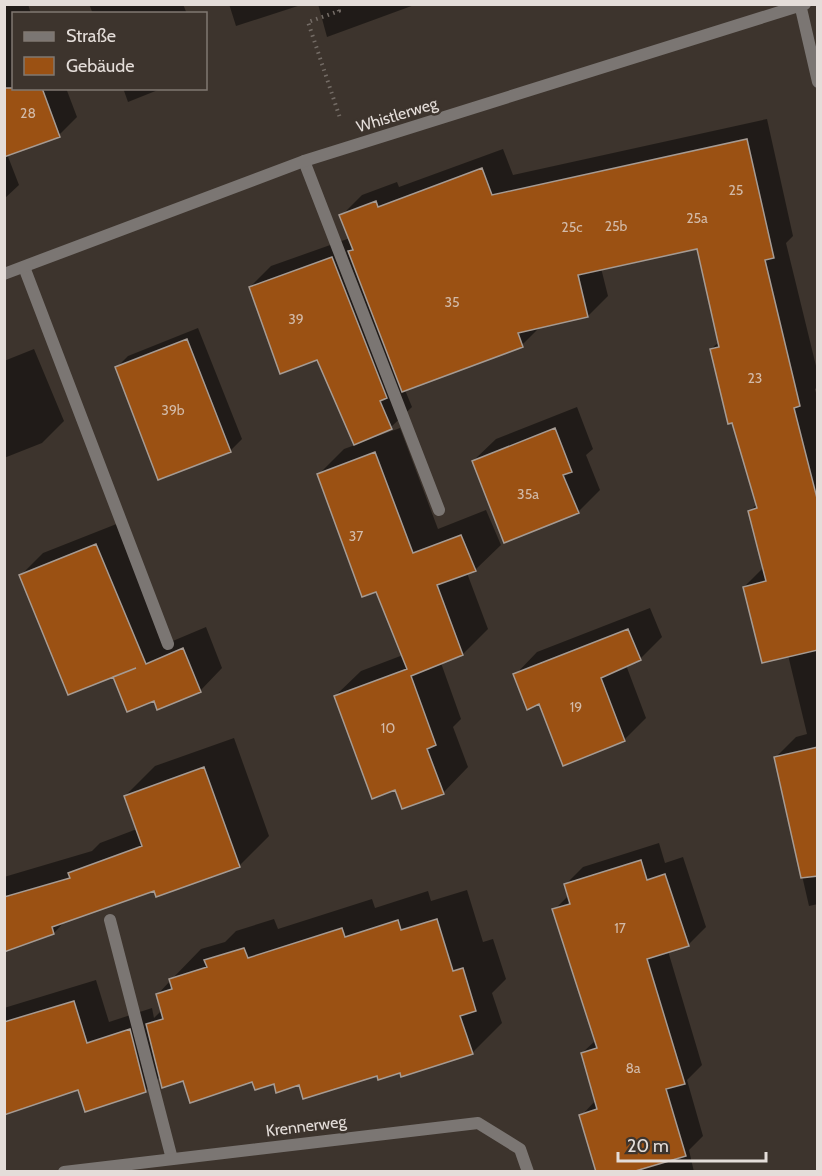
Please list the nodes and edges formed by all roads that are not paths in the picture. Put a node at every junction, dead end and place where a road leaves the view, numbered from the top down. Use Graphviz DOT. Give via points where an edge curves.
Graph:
graph roads {
  1 [pos="802,5"];
  2 [pos="818,82"];
  3 [pos="304,161"];
  4 [pos="24,267"];
  5 [pos="4,274"];
  6 [pos="439,510"];
  7 [pos="168,644"];
  8 [pos="110,920"];
  9 [pos="172,1159"];
  10 [pos="64,1172"];
  11 [pos="528,1172"];
  1 -- 2 [label="street"];
  1 -- 3 [label="street, Whistlerweg"];
  3 -- 4 [label="street, Whistlerweg"];
  3 -- 6 [label="street"];
  4 -- 5 [label="street, Whistlerweg"];
  4 -- 7 [label="street"];
  8 -- 9 [label="street"];
  9 -- 10 [label="street, Krennerweg"];
  9 -- 11 [label="street, Krennerweg" via="478,1123 520,1149"];
}
